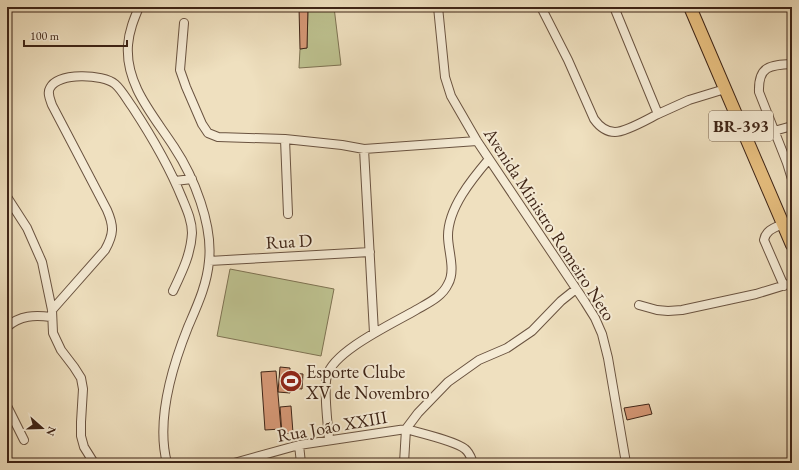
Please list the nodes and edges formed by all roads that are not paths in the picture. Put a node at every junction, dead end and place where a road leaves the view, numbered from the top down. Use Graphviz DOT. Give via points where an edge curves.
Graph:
graph roads {
  1 [pos="139,7"];
  2 [pos="438,7"];
  3 [pos="541,7"];
  4 [pos="614,7"];
  5 [pos="690,7"];
  6 [pos="184,23"];
  7 [pos="792,64"];
  8 [pos="725,89"];
  9 [pos="658,114"];
  10 [pos="792,126"];
  11 [pos="774,131"];
  12 [pos="285,139"];
  13 [pos="477,142"];
  14 [pos="364,149"];
  15 [pos="488,159"];
  16 [pos="192,179"];
  17 [pos="792,179"];
  18 [pos="175,181"];
  19 [pos="7,197"];
  20 [pos="288,214"];
  21 [pos="783,224"];
  22 [pos="792,245"];
  23 [pos="370,252"];
  24 [pos="209,261"];
  25 [pos="788,285"];
  26 [pos="576,289"];
  27 [pos="173,290"];
  28 [pos="639,305"];
  29 [pos="52,314"];
  30 [pos="7,327"];
  31 [pos="374,333"];
  32 [pos="7,406"];
  33 [pos="406,429"];
  34 [pos="24,440"];
  35 [pos="329,440"];
  36 [pos="299,445"];
  37 [pos="94,463"];
  38 [pos="167,463"];
  39 [pos="234,463"];
  40 [pos="301,463"];
  41 [pos="404,463"];
  42 [pos="473,463"];
  43 [pos="626,463"];
  1 -- 16 [label="street" via="131,27 128,45 129,68 137,92 175,148"];
  2 -- 13 [label="street, Avenida Ministro Romeiro Neto" via="445,77 451,96"];
  3 -- 9 [label="street" via="594,119 600,126 615,132"];
  4 -- 9 [label="street"];
  5 -- 8 [label="highway, BR-393"];
  6 -- 12 [label="street" via="180,70 208,133 218,137"];
  7 -- 11 [label="street" via="768,68 761,73 759,92"];
  8 -- 9 [label="street" via="689,100"];
  8 -- 21 [label="highway, BR-393"];
  10 -- 11 [label="street"];
  11 -- 17 [label="street"];
  12 -- 14 [label="street" via="342,144"];
  12 -- 20 [label="street"];
  13 -- 14 [label="street"];
  13 -- 15 [label="street, Avenida Ministro Romeiro Neto"];
  14 -- 23 [label="street"];
  15 -- 26 [label="street, Avenida Ministro Romeiro Neto"];
  15 -- 31 [label="street" via="457,204 450,220 448,234 452,271 446,288 430,302"];
  16 -- 18 [label="street"];
  16 -- 24 [label="street" via="203,208 208,233"];
  18 -- 27 [label="street" via="190,217 192,233 184,268"];
  18 -- 29 [label="street" via="150,134 115,83 105,78 79,76 54,82 49,95 52,105 107,210 113,231 105,250"];
  19 -- 29 [label="street" via="36,246 42,262"];
  21 -- 22 [label="highway, BR-393"];
  21 -- 25 [label="street" via="767,232 764,240"];
  23 -- 24 [label="street, Rua D"];
  23 -- 31 [label="street"];
  24 -- 38 [label="street" via="206,283 176,362 165,404 163,450"];
  25 -- 28 [label="street" via="682,310 657,310"];
  26 -- 33 [label="street, Rua João XXIII" via="532,331 507,348 478,360 448,382"];
  26 -- 43 [label="street, Avenida Ministro Romeiro Neto" via="602,334"];
  29 -- 30 [label="street" via="29,316 16,320"];
  29 -- 37 [label="street" via="53,333 61,350 81,378 81,436 84,447"];
  31 -- 35 [label="street" via="341,356 329,369 326,378"];
  32 -- 34 [label="street"];
  33 -- 35 [label="street, Rua João XXIII"];
  33 -- 41 [label="street"];
  33 -- 42 [label="street" via="464,448"];
  35 -- 36 [label="street, Rua João XXIII"];
  36 -- 39 [label="street, Rua João XXIII"];
  36 -- 40 [label="street"];
}
